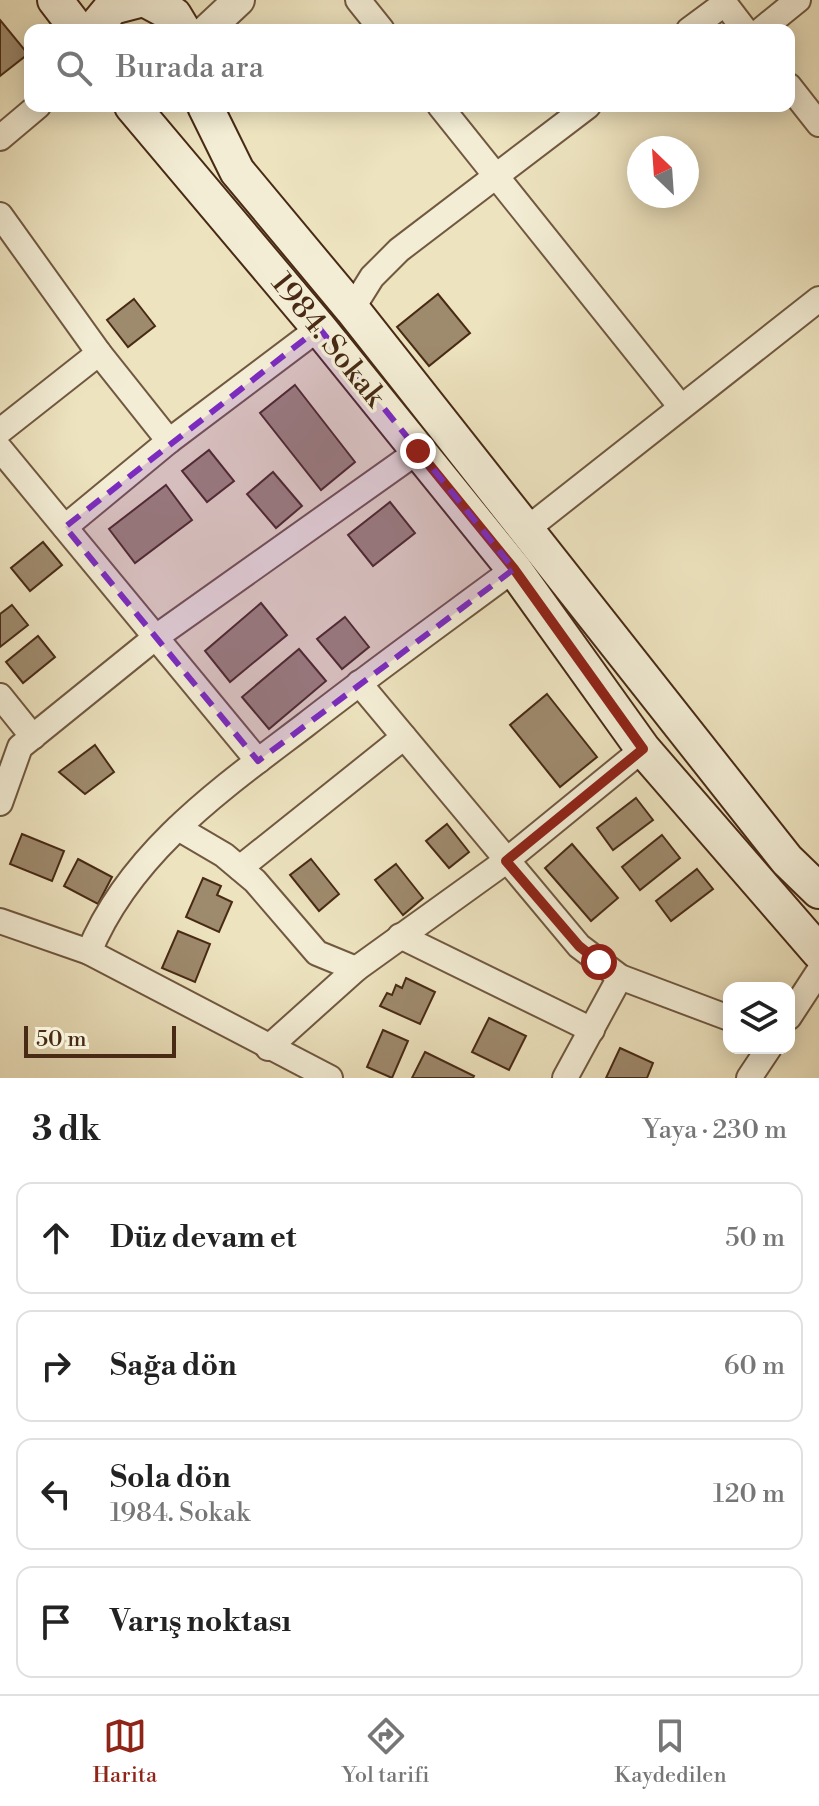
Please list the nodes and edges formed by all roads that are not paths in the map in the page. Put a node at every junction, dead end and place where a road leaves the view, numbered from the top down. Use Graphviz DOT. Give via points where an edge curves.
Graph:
graph roads {
  1 [pos="55,0"];
  2 [pos="239,0"];
  3 [pos="358,0"];
  4 [pos="798,0"];
  5 [pos="143,1"];
  6 [pos="723,2"];
  7 [pos="73,24"];
  8 [pos="98,24"];
  9 [pos="179,24"];
  10 [pos="213,24"];
  11 [pos="377,24"];
  12 [pos="696,24"];
  13 [pos="740,24"];
  14 [pos="768,24"];
  15 [pos="795,94"];
  16 [pos="31,112"];
  17 [pos="137,112"];
  18 [pos="208,112"];
  19 [pos="445,112"];
  20 [pos="580,112"];
  21 [pos="819,124"];
  22 [pos="0,138"];
  23 [pos="494,176"];
  24 [pos="0,215"];
  25 [pos="819,299"];
  26 [pos="352,309"];
  27 [pos="319,328"];
  28 [pos="99,353"];
  29 [pos="681,407"];
  30 [pos="0,431"];
  31 [pos="169,441"];
  32 [pos="0,449"];
  33 [pos="418,451"];
  34 [pos="65,527"];
  35 [pos="527,529"];
  36 [pos="514,569"];
  37 [pos="156,637"];
  38 [pos="359,683"];
  39 [pos="0,696"];
  40 [pos="33,737"];
  41 [pos="404,737"];
  42 [pos="643,749"];
  43 [pos="258,761"];
  44 [pos="0,803"];
  45 [pos="178,828"];
  46 [pos="506,861"];
  47 [pos="240,868"];
  48 [pos="814,886"];
  49 [pos="780,908"];
  50 [pos="0,921"];
  51 [pos="400,936"];
  52 [pos="89,952"];
  53 [pos="819,952"];
  54 [pos="356,969"];
  55 [pos="819,971"];
  56 [pos="620,977"];
  57 [pos="795,1008"];
  58 [pos="723,1016"];
  59 [pos="592,1030"];
  60 [pos="268,1048"];
  61 [pos="765,1054"];
  62 [pos="330,1078"];
  63 [pos="565,1078"];
  64 [pos="749,1078"];
  1 -- 7 [label="main road"];
  2 -- 10 [label="street"];
  3 -- 11 [label="street"];
  4 -- 14 [label="street"];
  5 -- 8 [label="main road" via="112,7"];
  5 -- 9 [label="main road" via="174,15"];
  6 -- 12 [label="street"];
  6 -- 13 [label="street"];
  15 -- 21 [label="street"];
  16 -- 22 [label="street"];
  17 -- 27 [label="main road, 1984. Sokak"];
  18 -- 26 [label="main road" via="237,171"];
  19 -- 23 [label="street"];
  20 -- 23 [label="street"];
  23 -- 26 [label="street" via="382,265"];
  23 -- 29 [label="street"];
  24 -- 28 [label="street"];
  25 -- 29 [label="street"];
  26 -- 35 [label="main road"];
  27 -- 31 [label="street"];
  27 -- 33 [label="main road, 1984. Sokak"];
  28 -- 30 [label="street"];
  28 -- 31 [label="street"];
  29 -- 35 [label="street"];
  31 -- 34 [label="street"];
  32 -- 34 [label="street"];
  33 -- 36 [label="main road, 1984. Sokak"];
  33 -- 37 [label="street"];
  34 -- 37 [label="street"];
  35 -- 48 [label="main road" via="787,860"];
  36 -- 38 [label="street"];
  36 -- 42 [label="main road, 1984. Sokak"];
  37 -- 40 [label="street"];
  37 -- 43 [label="street"];
  38 -- 41 [label="street"];
  38 -- 43 [label="street"];
  39 -- 40 [label="street"];
  40 -- 44 [label="street" via="20,747"];
  41 -- 46 [label="street"];
  41 -- 47 [label="street"];
  42 -- 46 [label="street"];
  42 -- 49 [label="main road, 1984. Sokak"];
  43 -- 45 [label="street"];
  45 -- 47 [label="street"];
  45 -- 52 [label="street" via="117,897"];
  46 -- 51 [label="street"];
  46 -- 56 [label="street" via="579,946"];
  47 -- 54 [label="street" via="317,953"];
  48 -- 49 [label="main road"];
  49 -- 53 [label="main road, 1984. Sokak"];
  50 -- 52 [label="street"];
  51 -- 54 [label="street"];
  51 -- 59 [label="street"];
  52 -- 60 [label="street"];
  54 -- 60 [label="street"];
  55 -- 57 [label="street"];
  56 -- 58 [label="street"];
  56 -- 59 [label="street"];
  59 -- 63 [label="street"];
  60 -- 62 [label="street"];
  61 -- 64 [label="street"];
}
